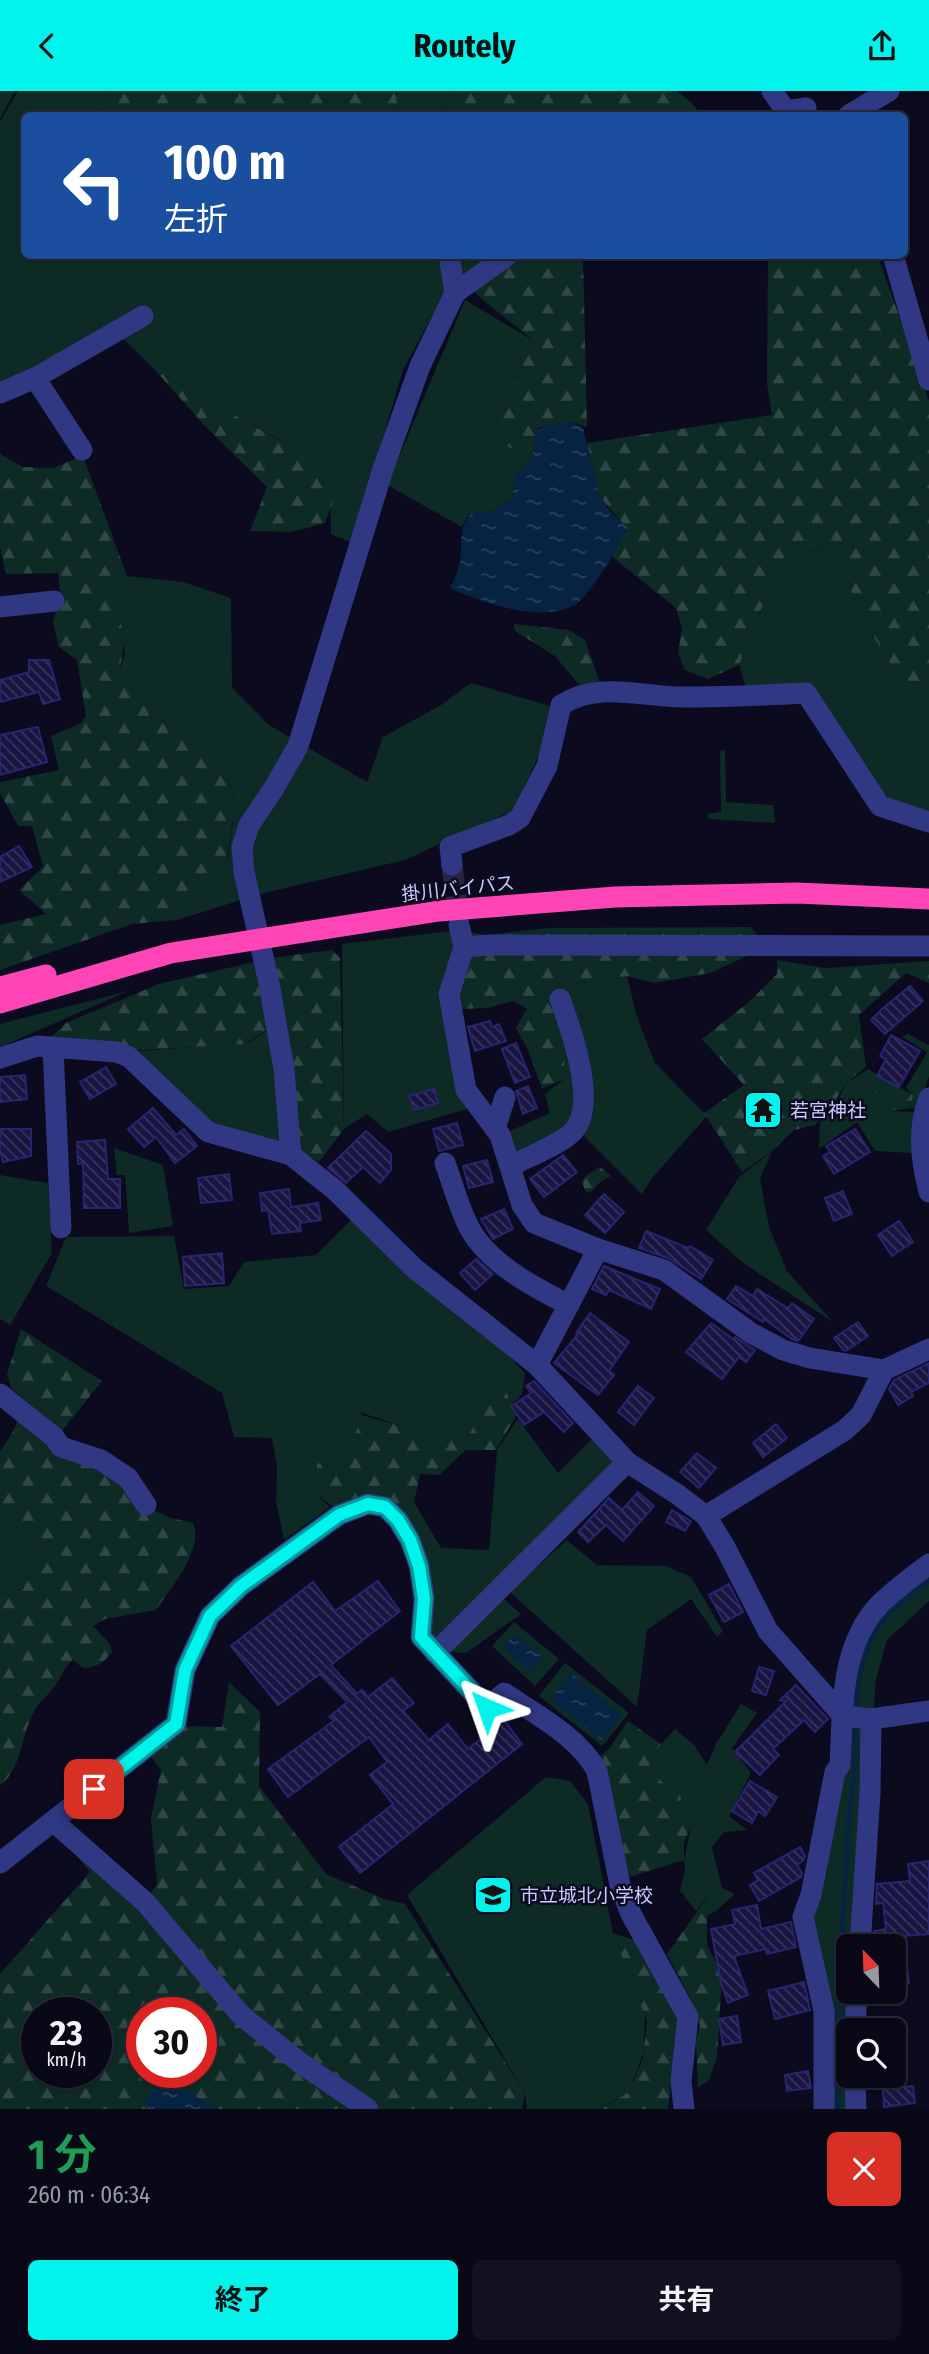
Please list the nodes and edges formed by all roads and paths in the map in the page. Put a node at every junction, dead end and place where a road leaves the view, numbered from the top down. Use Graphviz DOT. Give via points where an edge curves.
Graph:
graph roads {
  1 [pos="772,91"];
  2 [pos="889,91"];
  3 [pos="807,105"];
  4 [pos="854,112"];
  5 [pos="450,259"];
  6 [pos="502,259"];
  7 [pos="894,259"];
  8 [pos="455,293"];
  9 [pos="143,316"];
  10 [pos="35,378"];
  11 [pos="929,380"];
  12 [pos="0,393"];
  13 [pos="82,450"];
  14 [pos="54,601"];
  15 [pos="0,607"];
  16 [pos="929,822"];
  17 [pos="452,865"];
  18 [pos="929,899"];
  19 [pos="459,925"];
  20 [pos="929,946"];
  21 [pos="464,947"];
  22 [pos="171,953"];
  23 [pos="0,986"];
  24 [pos="560,999"];
  25 [pos="0,1003"];
  26 [pos="53,1048"];
  27 [pos="0,1058"];
  28 [pos="505,1097"];
  29 [pos="929,1098"];
  30 [pos="495,1129"];
  31 [pos="291,1155"];
  32 [pos="445,1163"];
  33 [pos="510,1165"];
  34 [pos="929,1192"];
  35 [pos="61,1228"];
  36 [pos="598,1249"];
  37 [pos="569,1305"];
  38 [pos="929,1349"];
  39 [pos="537,1365"];
  40 [pos="884,1370"];
  41 [pos="0,1394"];
  42 [pos="626,1462"];
  43 [pos="146,1505"];
  44 [pos="706,1515"];
  45 [pos="929,1564"];
  46 [pos="435,1653"];
  47 [pos="929,1711"];
  48 [pos="846,1716"];
  49 [pos="872,1719"];
  50 [pos="53,1821"];
  51 [pos="0,1863"];
  52 [pos="861,1934"];
  53 [pos="855,2088"];
  54 [pos="368,2109"];
  55 [pos="684,2109"];
  56 [pos="824,2109"];
  57 [pos="856,2109"];
  1 -- 3 [label="street" via="786,111"];
  2 -- 4 [label="street"];
  5 -- 8 [label="street"];
  6 -- 8 [label="street"];
  7 -- 11 [label="street"];
  8 -- 31 [label="street" via="420,366 383,469 298,746 249,825 242,847 284,1069"];
  9 -- 10 [label="street"];
  10 -- 12 [label="street"];
  10 -- 13 [label="street"];
  14 -- 15 [label="street"];
  16 -- 17 [label="street" via="880,806 806,693 684,697 606,691 573,697 561,705 547,766 520,818 450,847"];
  18 -- 22 [label="highway, 掛川バイパス" via="797,893 615,897 439,911"];
  19 -- 21 [label="street"];
  20 -- 21 [label="street"];
  21 -- 30 [label="street" via="449,994 466,1090"];
  22 -- 23 [label="highway" via="107,960"];
  22 -- 25 [label="highway, 掛川バイパス"];
  24 -- 33 [label="street" via="580,1066 579,1124 570,1135"];
  26 -- 27 [label="street" via="37,1046"];
  26 -- 31 [label="street" via="117,1052 129,1057 208,1132"];
  26 -- 35 [label="street"];
  28 -- 30 [label="street"];
  29 -- 34 [label="street" via="920,1140"];
  30 -- 33 [label="street"];
  31 -- 39 [label="street" via="335,1190 414,1268"];
  32 -- 37 [label="street" via="471,1231 498,1262"];
  33 -- 36 [label="street" via="534,1223"];
  36 -- 37 [label="street"];
  36 -- 40 [label="street" via="664,1271 751,1333 783,1350"];
  37 -- 39 [label="street"];
  38 -- 40 [label="street"];
  39 -- 42 [label="street"];
  40 -- 44 [label="street" via="861,1415 845,1430"];
  41 -- 43 [label="street" via="61,1447 101,1460 128,1478"];
  42 -- 44 [label="street"];
  42 -- 46 [label="street"];
  44 -- 48 [label="street" via="768,1632"];
  45 -- 48 [label="street" via="878,1606 860,1632 848,1664"];
  46 -- 50 [label="street" via="421,1637 424,1598 419,1566 398,1520 385,1507 368,1504 339,1515 241,1586 210,1616 185,1670 176,1724"];
  46 -- 55 [label="street" via="487,1708 503,1693 589,1756 597,1771 620,1885 631,1914 688,2017 681,2081"];
  47 -- 49 [label="street"];
  48 -- 49 [label="street"];
  48 -- 56 [label="street" via="840,1765 803,1917 824,2011"];
  49 -- 52 [label="street"];
  50 -- 51 [label="street"];
  50 -- 54 [label="street" via="145,1902 241,2015"];
  53 -- 57 [label="street"];
}
